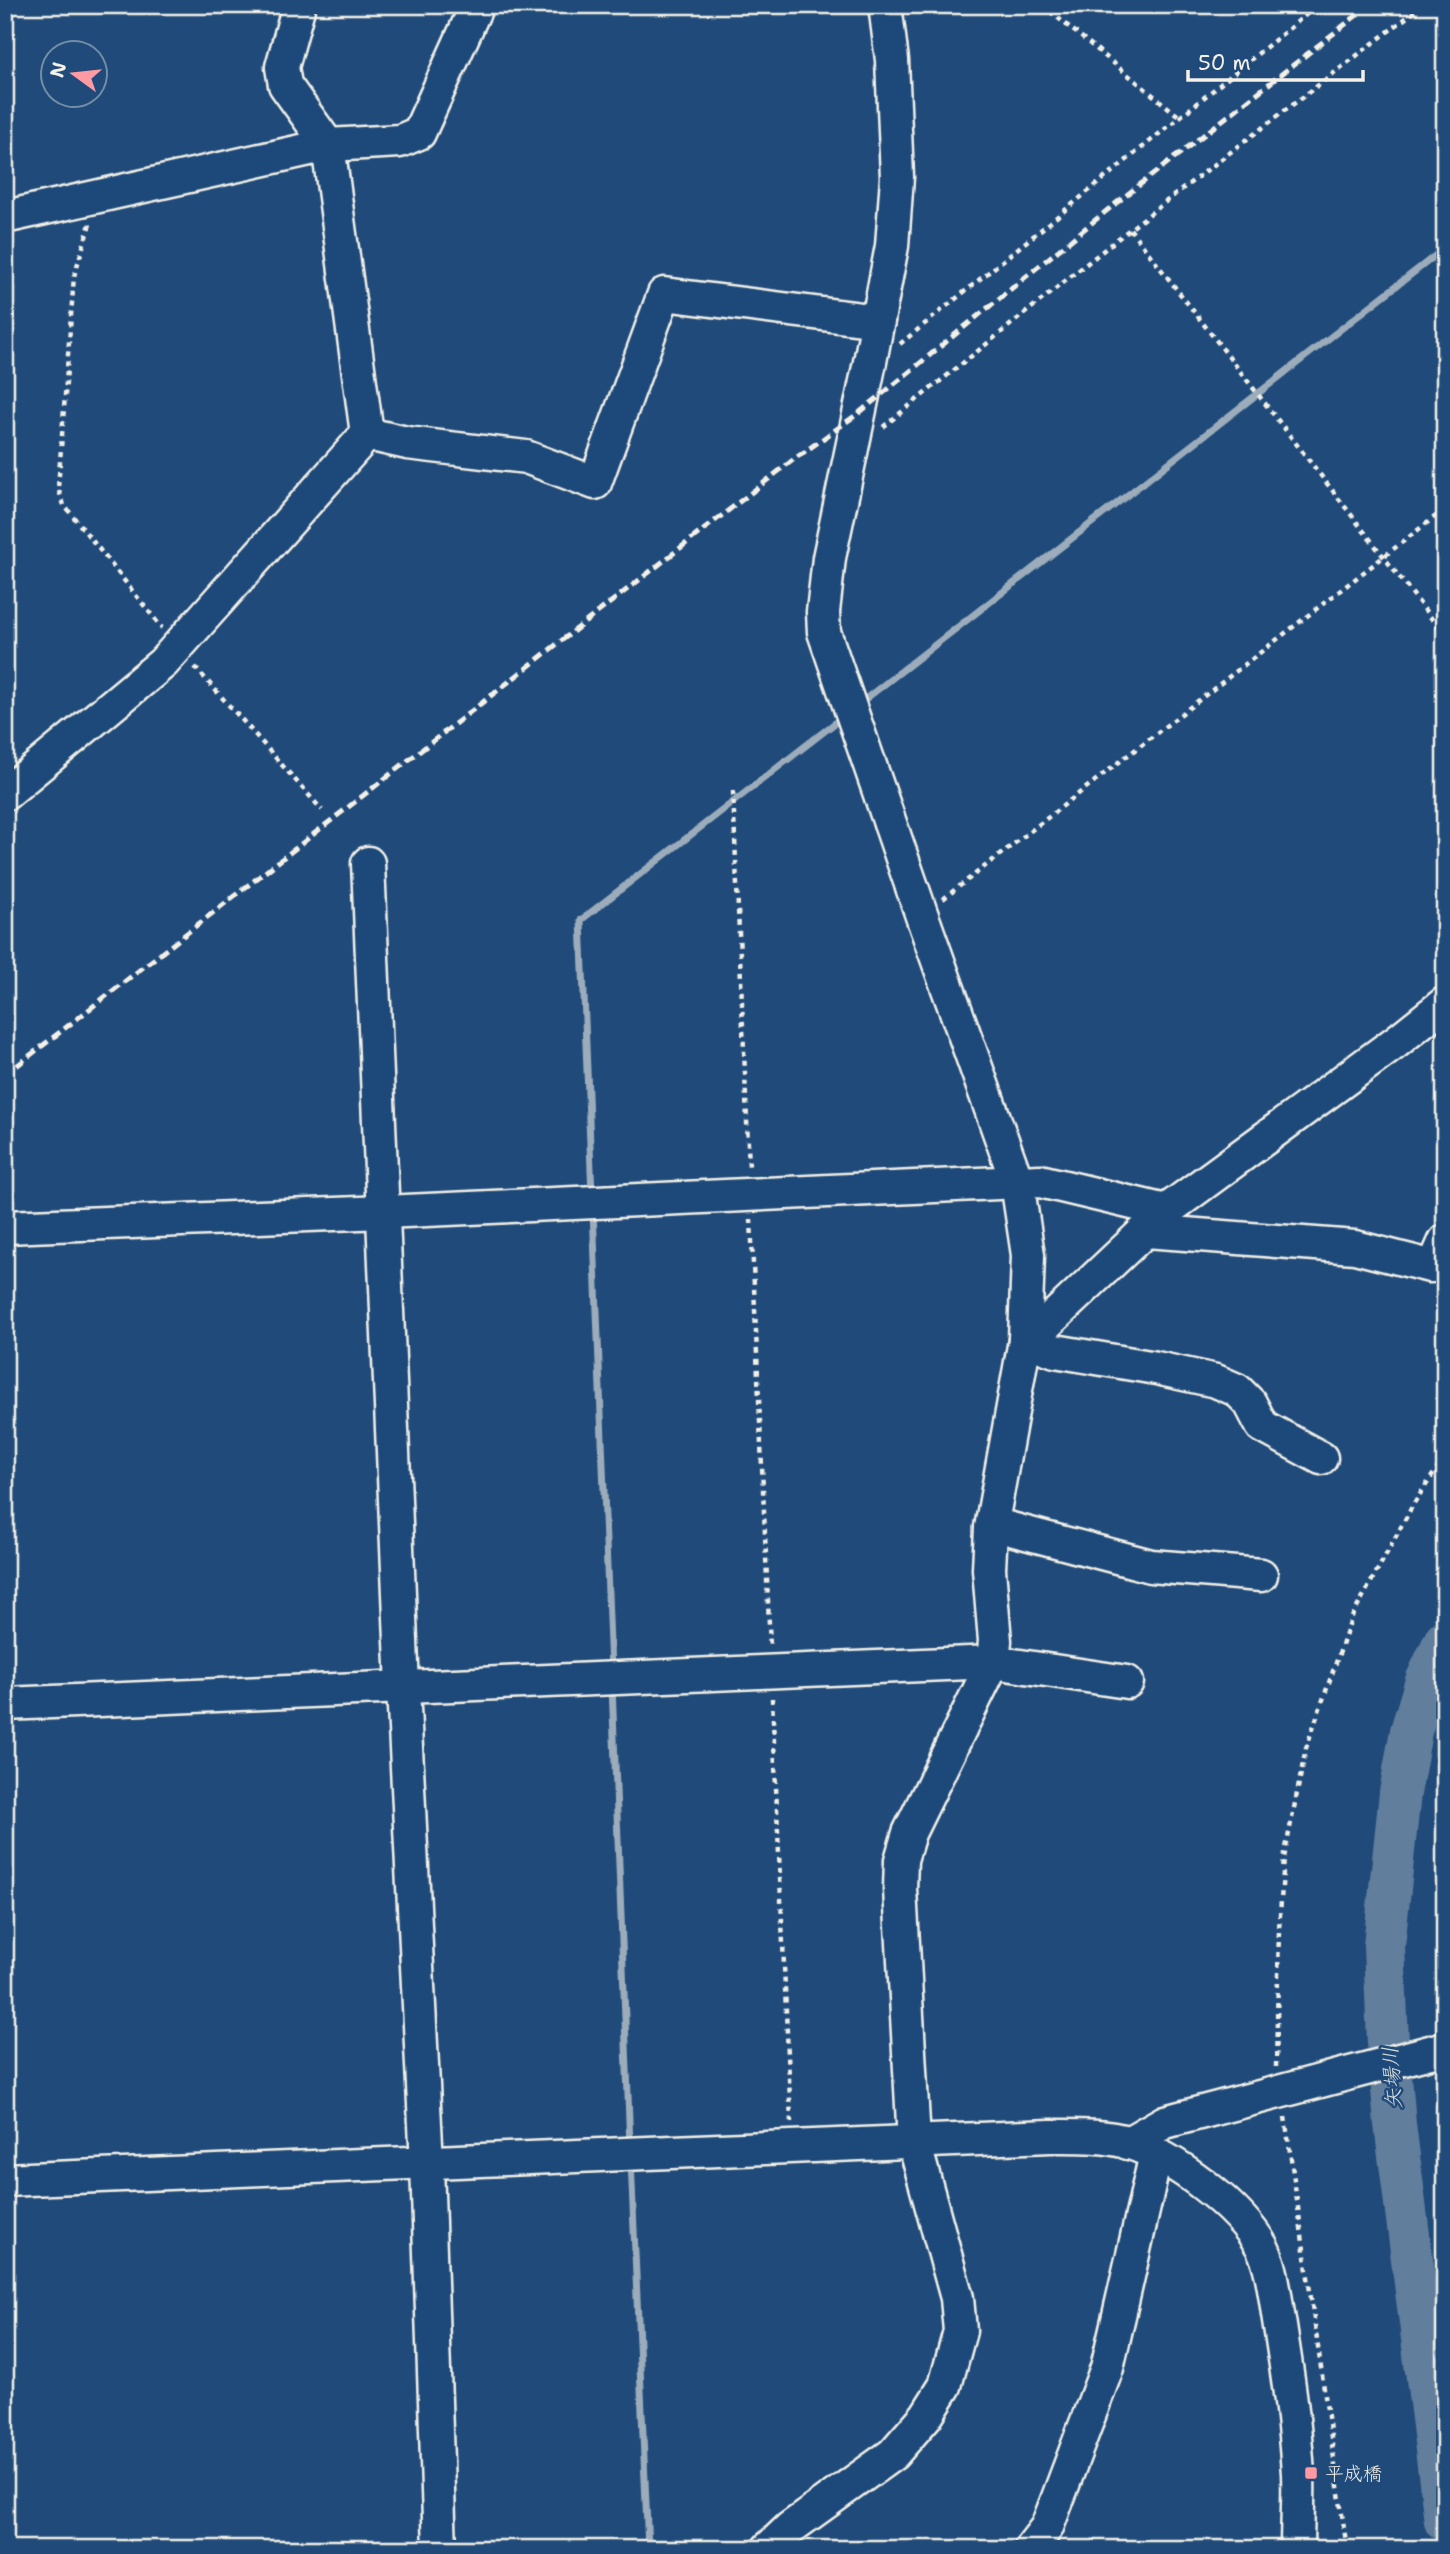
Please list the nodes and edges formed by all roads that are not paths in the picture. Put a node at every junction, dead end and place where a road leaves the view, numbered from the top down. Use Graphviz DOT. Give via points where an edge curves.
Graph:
graph roads {
  1 [pos="299,5"];
  2 [pos="477,5"];
  3 [pos="885,5"];
  4 [pos="328,145"];
  5 [pos="5,217"];
  6 [pos="878,321"];
  7 [pos="367,434"];
  8 [pos="5,794"];
  9 [pos="368,863"];
  10 [pos="1445,1003"];
  11 [pos="1017,1182"];
  12 [pos="384,1212"];
  13 [pos="1156,1221"];
  14 [pos="5,1227"];
  15 [pos="1445,1241"];
  16 [pos="1025,1340"];
  17 [pos="1321,1458"];
  18 [pos="991,1528"];
  19 [pos="1261,1575"];
  20 [pos="993,1662"];
  21 [pos="1126,1682"];
  22 [pos="403,1688"];
  23 [pos="5,1704"];
  24 [pos="1445,2048"];
  25 [pos="914,2142"];
  26 [pos="1142,2148"];
  27 [pos="426,2164"];
  28 [pos="5,2180"];
  29 [pos="440,2549"];
  30 [pos="768,2549"];
  31 [pos="1031,2549"];
  32 [pos="1297,2549"];
  1 -- 4 [label="street" via="282,67 285,85"];
  2 -- 4 [label="street" via="419,132 400,141"];
  3 -- 6 [label="street" via="897,177 892,246"];
  4 -- 5 [label="street"];
  4 -- 7 [label="street"];
  6 -- 7 [label="street" via="664,294 596,483 526,457"];
  6 -- 11 [label="street" via="825,584 824,632"];
  7 -- 8 [label="street" via="163,663"];
  9 -- 12 [label="street"];
  10 -- 13 [label="street"];
  11 -- 12 [label="street"];
  11 -- 13 [label="street" via="1040,1181"];
  11 -- 16 [label="street" via="1028,1255"];
  12 -- 14 [label="street"];
  12 -- 22 [label="street"];
  13 -- 15 [label="street" via="1355,1247 1430,1266"];
  13 -- 16 [label="street"];
  16 -- 17 [label="street" via="1055,1351 1216,1381 1237,1390 1262,1426"];
  16 -- 18 [label="street"];
  18 -- 19 [label="street" via="1007,1528 1151,1566"];
  18 -- 20 [label="street"];
  20 -- 21 [label="street"];
  20 -- 22 [label="street"];
  20 -- 25 [label="street" via="909,1833 901,1860"];
  22 -- 23 [label="street"];
  22 -- 27 [label="street"];
  24 -- 26 [label="street" via="1166,2122"];
  25 -- 26 [label="street" via="1085,2136"];
  25 -- 27 [label="street"];
  25 -- 30 [label="street" via="957,2298 960,2331 945,2386 893,2454"];
  26 -- 31 [label="street" via="1107,2368 1047,2527"];
  26 -- 32 [label="street" via="1209,2189 1243,2220 1263,2249 1292,2400"];
  27 -- 28 [label="street"];
  27 -- 29 [label="street"];
}
